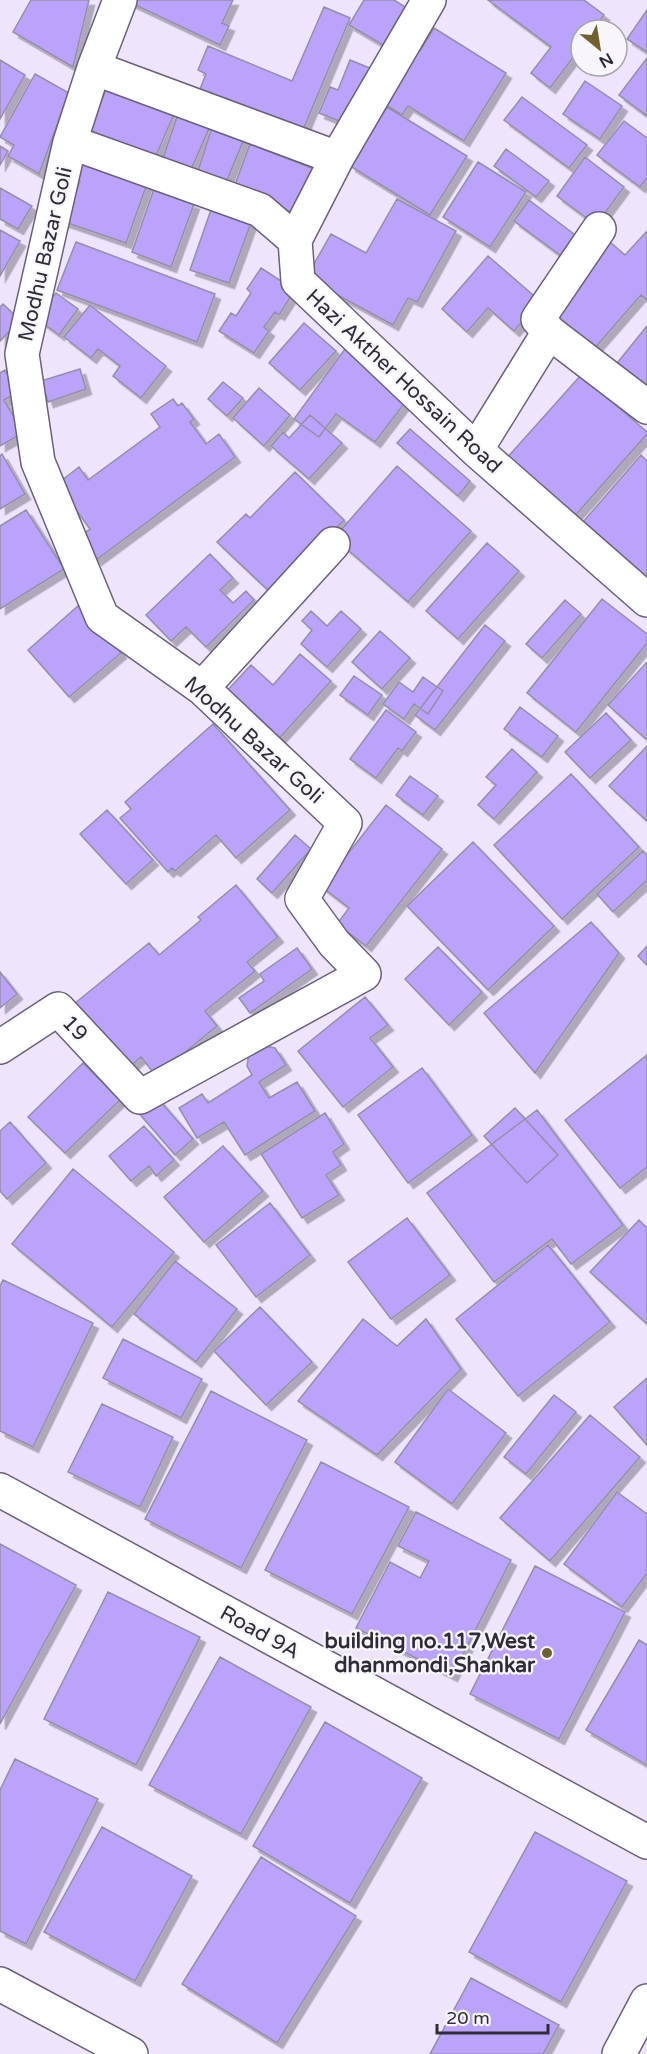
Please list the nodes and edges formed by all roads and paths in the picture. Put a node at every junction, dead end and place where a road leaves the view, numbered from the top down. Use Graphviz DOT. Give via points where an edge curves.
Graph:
graph roads {
  1 [pos="120,0"];
  2 [pos="429,0"];
  3 [pos="94,68"];
  4 [pos="70,142"];
  5 [pos="337,158"];
  6 [pos="599,229"];
  7 [pos="295,240"];
  8 [pos="549,332"];
  9 [pos="11,352"];
  10 [pos="647,407"];
  11 [pos="476,450"];
  12 [pos="333,544"];
  13 [pos="647,600"];
  14 [pos="202,688"];
  15 [pos="0,1047"];
  16 [pos="140,1097"];
  17 [pos="0,1490"];
  18 [pos="647,1842"];
  19 [pos="0,1984"];
  20 [pos="647,2001"];
  21 [pos="131,2054"];
  22 [pos="619,2054"];
  1 -- 3 [label="street, Modhu Bazar Goli"];
  2 -- 5 [label="street"];
  3 -- 4 [label="street, Modhu Bazar Goli"];
  3 -- 5 [label="street"];
  4 -- 7 [label="street" via="260,210"];
  4 -- 9 [label="street, Modhu Bazar Goli"];
  5 -- 7 [label="street"];
  6 -- 8 [label="street" via="538,319"];
  7 -- 11 [label="street, Hazi Akther Hossain Road" via="298,281"];
  8 -- 10 [label="street"];
  8 -- 11 [label="street"];
  9 -- 14 [label="street, Modhu Bazar Goli" via="38,462 102,617"];
  11 -- 13 [label="street, Hazi Akther Hossain Road"];
  12 -- 14 [label="street"];
  14 -- 16 [label="street, Modhu Bazar Goli" via="345,824 302,898 334,943 364,974"];
  15 -- 16 [label="street, 19" via="58,1009"];
  17 -- 18 [label="street, Road 9A"];
  19 -- 21 [label="street"];
  20 -- 22 [label="street"];
}
